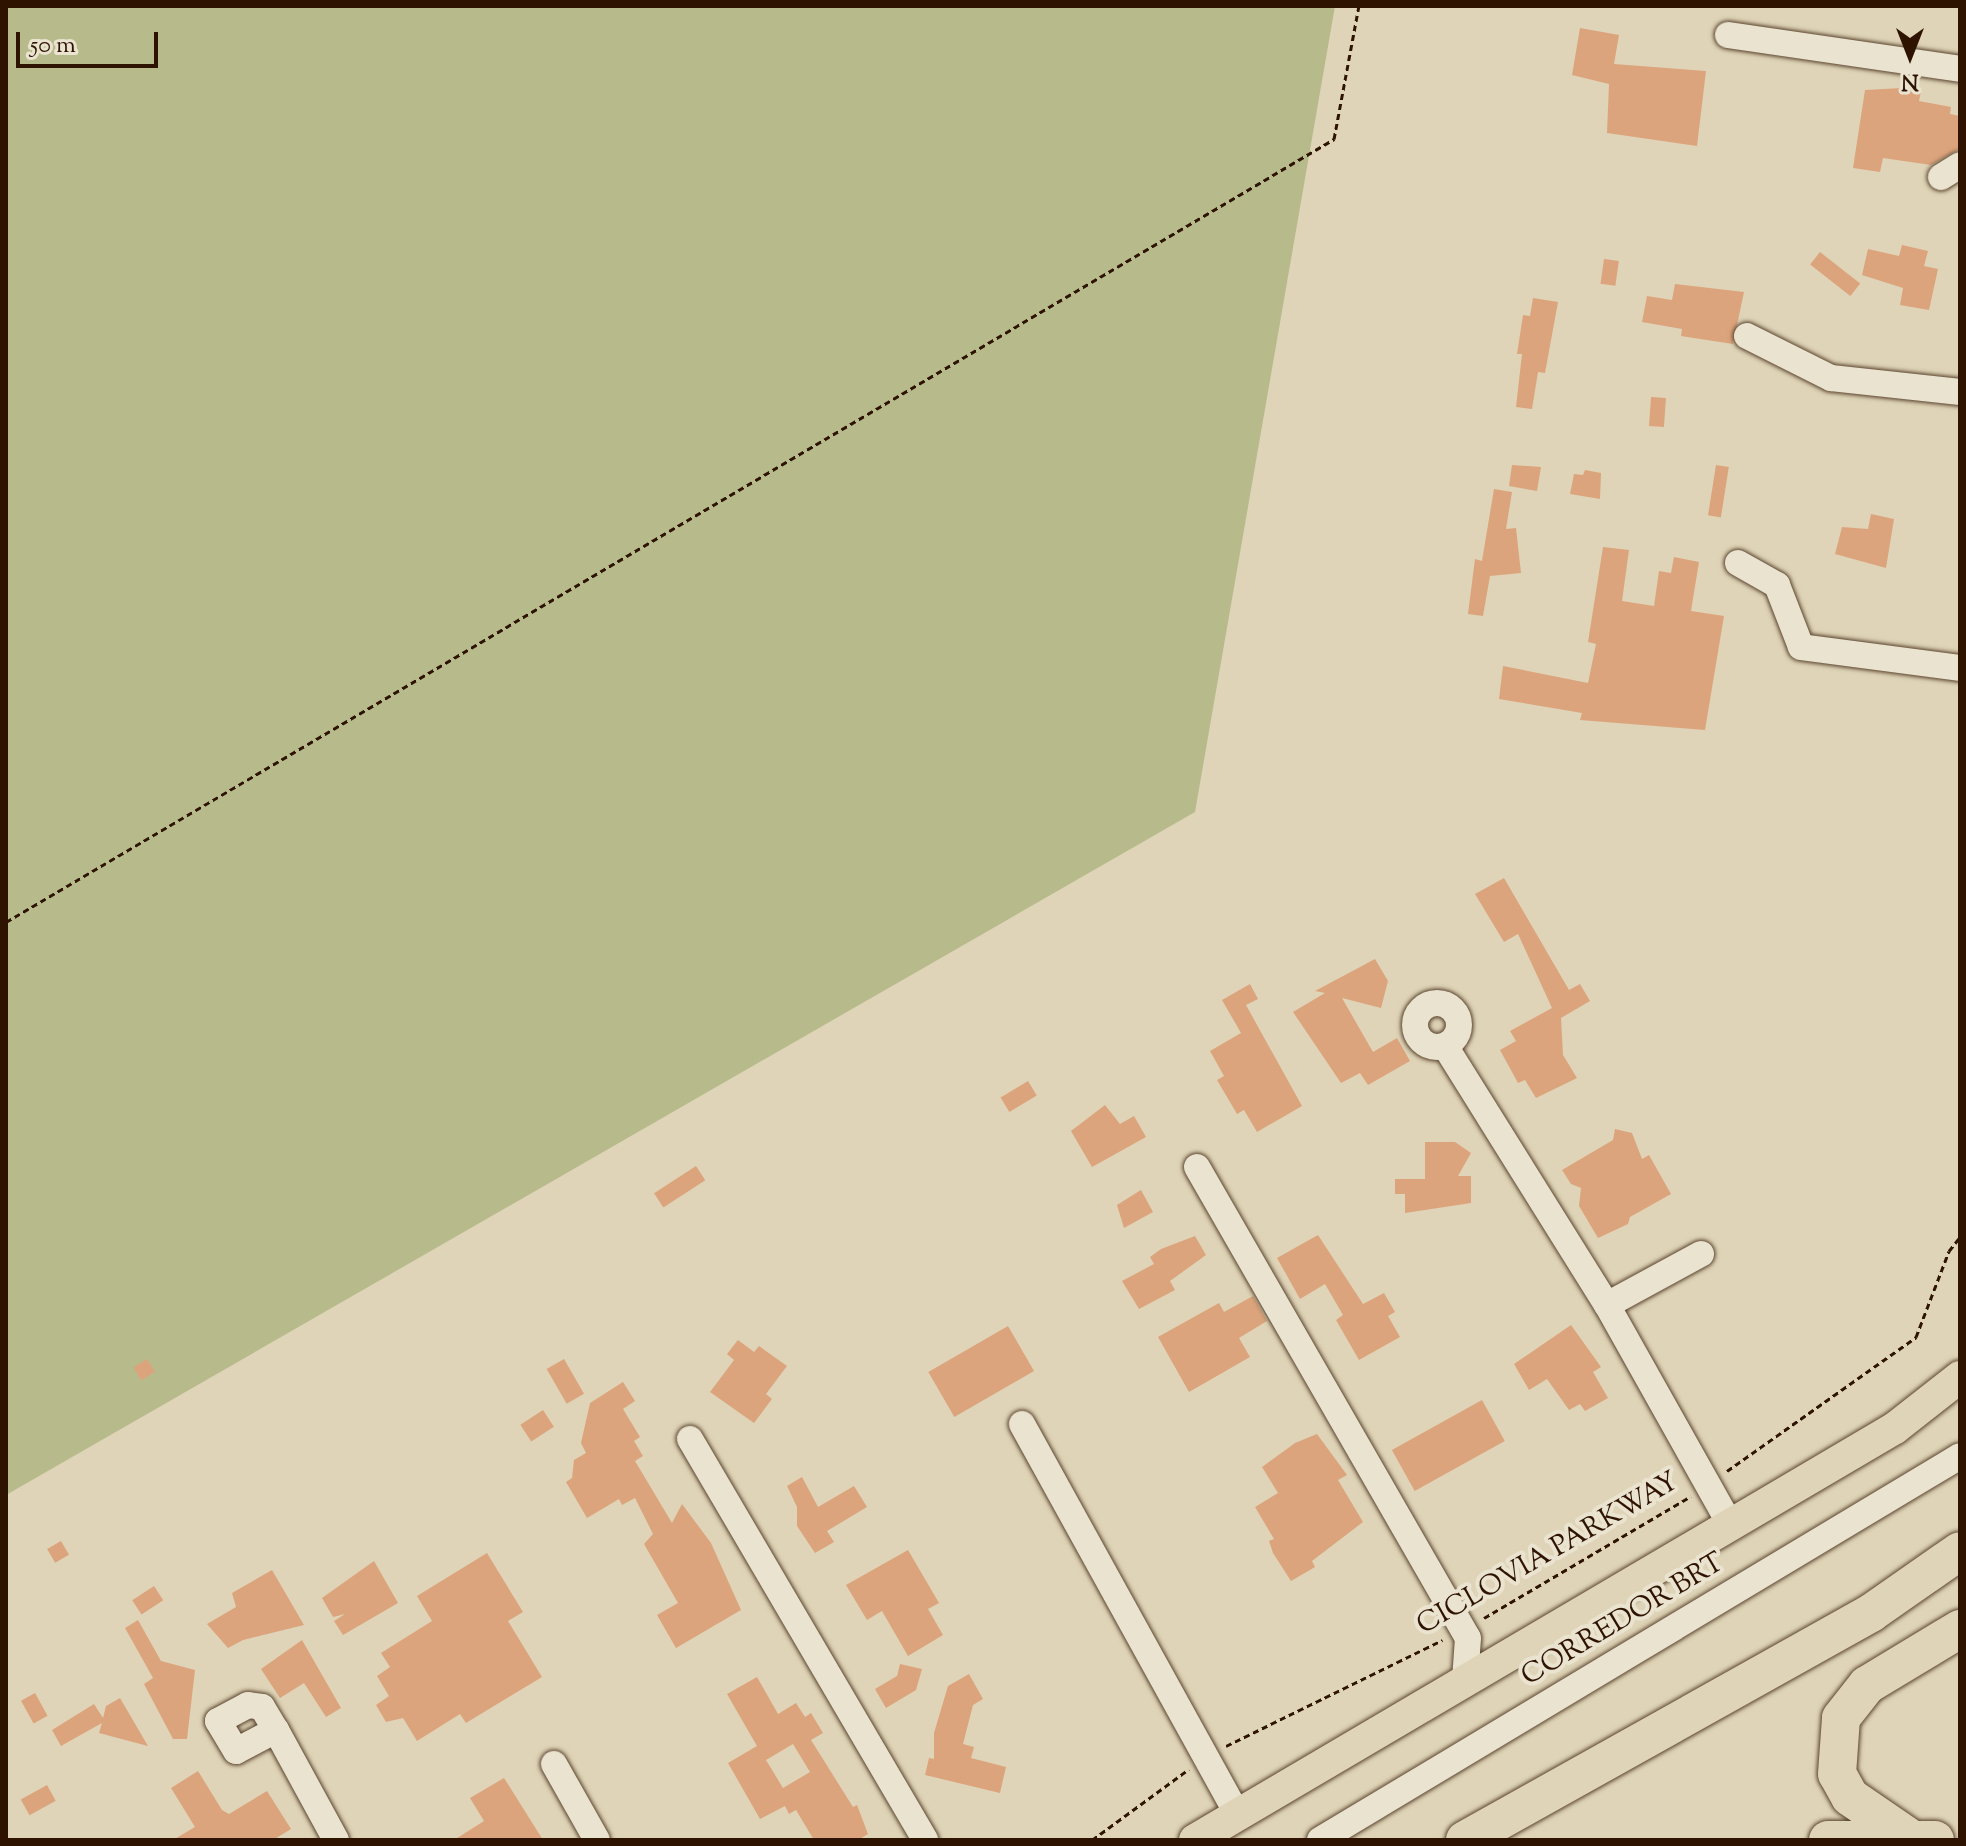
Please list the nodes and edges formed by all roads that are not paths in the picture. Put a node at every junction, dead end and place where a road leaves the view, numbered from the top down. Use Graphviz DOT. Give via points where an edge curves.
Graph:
graph roads {
  1 [pos="1728,35"];
  2 [pos="1960,69"];
  3 [pos="1747,336"];
  4 [pos="1960,392"];
  5 [pos="1738,563"];
  6 [pos="1960,668"];
  7 [pos="1445,1046"];
  8 [pos="1197,1167"];
  9 [pos="1701,1254"];
  10 [pos="1607,1305"];
  11 [pos="1960,1377"];
  12 [pos="1022,1424"];
  13 [pos="690,1439"];
  14 [pos="1960,1456"];
  15 [pos="1731,1526"];
  16 [pos="1960,1551"];
  17 [pos="1960,1629"];
  18 [pos="1466,1634"];
  19 [pos="1508,1654"];
  20 [pos="1465,1680"];
  21 [pos="276,1730"];
  22 [pos="554,1764"];
  23 [pos="1238,1815"];
  24 [pos="1921,1838"];
  25 [pos="336,1840"];
  26 [pos="597,1840"];
  27 [pos="925,1840"];
  28 [pos="1195,1840"];
  29 [pos="1320,1840"];
  30 [pos="1465,1840"];
  31 [pos="1828,1840"];
  1 -- 2 [label="street"];
  3 -- 4 [label="street" via="1831,378"];
  5 -- 6 [label="street" via="1777,585 1801,647"];
  7 -- 10 [label="street"];
  8 -- 18 [label="street"];
  9 -- 10 [label="street"];
  10 -- 15 [label="street"];
  11 -- 15 [label="main road" via="1895,1428"];
  12 -- 23 [label="street"];
  13 -- 27 [label="street"];
  14 -- 29 [label="street, CORREDOR BRT"];
  15 -- 19 [label="main road"];
  16 -- 30 [label="highway" via="1871,1613"];
  17 -- 24 [label="highway" via="1867,1685 1841,1718 1837,1774 1850,1797"];
  18 -- 19 [label="street"];
  18 -- 20 [label="street"];
  19 -- 20 [label="main road"];
  20 -- 23 [label="main road"];
  21 -- 25 [label="street"];
  22 -- 26 [label="street"];
  23 -- 28 [label="main road"];
  24 -- 31 [label="highway"];
}
